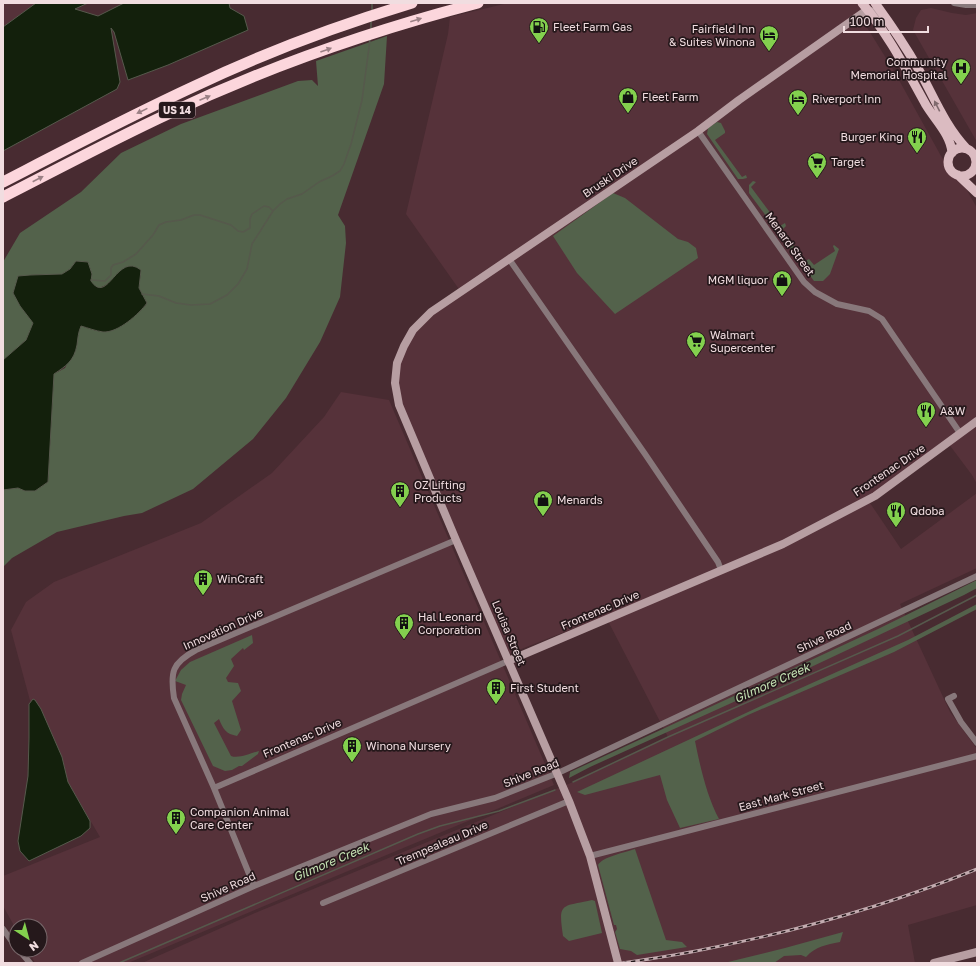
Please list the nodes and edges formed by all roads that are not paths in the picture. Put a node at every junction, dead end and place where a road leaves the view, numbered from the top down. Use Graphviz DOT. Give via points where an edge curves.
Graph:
graph roads {
  1 [pos="412,3"];
  2 [pos="460,3"];
  3 [pos="478,3"];
  4 [pos="954,3"];
  5 [pos="871,4"];
  6 [pos="977,5"];
  7 [pos="437,14"];
  8 [pos="698,131"];
  9 [pos="967,149"];
  10 [pos="952,154"];
  11 [pos="976,174"];
  12 [pos="958,175"];
  13 [pos="3,182"];
  14 [pos="977,193"];
  15 [pos="3,197"];
  16 [pos="509,259"];
  17 [pos="395,383"];
  18 [pos="977,421"];
  19 [pos="960,433"];
  20 [pos="456,540"];
  21 [pos="721,570"];
  22 [pos="977,576"];
  23 [pos="508,661"];
  24 [pos="954,696"];
  25 [pos="977,743"];
  26 [pos="977,756"];
  27 [pos="558,773"];
  28 [pos="214,788"];
  29 [pos="569,801"];
  30 [pos="590,856"];
  31 [pos="254,886"];
  32 [pos="323,903"];
  33 [pos="977,952"];
  34 [pos="82,963"];
  35 [pos="618,963"];
  36 [pos="934,963"];
  1 -- 13 [label="highway, US 14, one-way" via="267,55 196,85"];
  2 -- 7 [label="street"];
  3 -- 7 [label="highway, US 14"];
  4 -- 6 [label="street"];
  5 -- 8 [label="street, Bruski Drive"];
  9 -- 5 [label="main road, one-way" via="946,123 906,48"];
  5 -- 10 [label="main road" via="947,136"];
  15 -- 7 [label="highway, US 14, one-way" via="169,113 257,76 358,39"];
  8 -- 16 [label="street, Bruski Drive"];
  8 -- 19 [label="street, Menard Street" via="804,282 815,292 837,304 869,311 882,319"];
  9 -- 10 [label="main road" via="958,149"];
  9 -- 11 [label="main road" via="975,158"];
  10 -- 12 [label="main road" via="949,165"];
  11 -- 12 [label="main road"];
  12 -- 14 [label="main road"];
  16 -- 17 [label="street, Bruski Drive" via="431,312 413,330 397,363"];
  16 -- 21 [label="street" via="718,562"];
  17 -- 20 [label="street, Louisa Street" via="399,405"];
  18 -- 19 [label="street, Frontenac Drive"];
  19 -- 21 [label="street, Frontenac Drive" via="875,496 783,544"];
  20 -- 23 [label="street, Louisa Street"];
  20 -- 28 [label="street, Innovation Drive" via="201,648 177,663 172,685 174,698"];
  21 -- 23 [label="street, Frontenac Drive"];
  22 -- 27 [label="street, Shive Road"];
  23 -- 27 [label="street, Louisa Street"];
  23 -- 28 [label="street, Frontenac Drive"];
  24 -- 25 [label="street" via="948,699"];
  26 -- 30 [label="street, East Mark Street"];
  27 -- 29 [label="street, Louisa Street"];
  27 -- 31 [label="street, Shive Road" via="495,798 431,814"];
  28 -- 31 [label="street, Innovation Drive"];
  29 -- 30 [label="street, Louisa Street"];
  29 -- 32 [label="street, Trempealeau Drive"];
  30 -- 35 [label="street, Louisa Street"];
  31 -- 34 [label="street, Shive Road"];
  33 -- 36 [label="street"];
}
